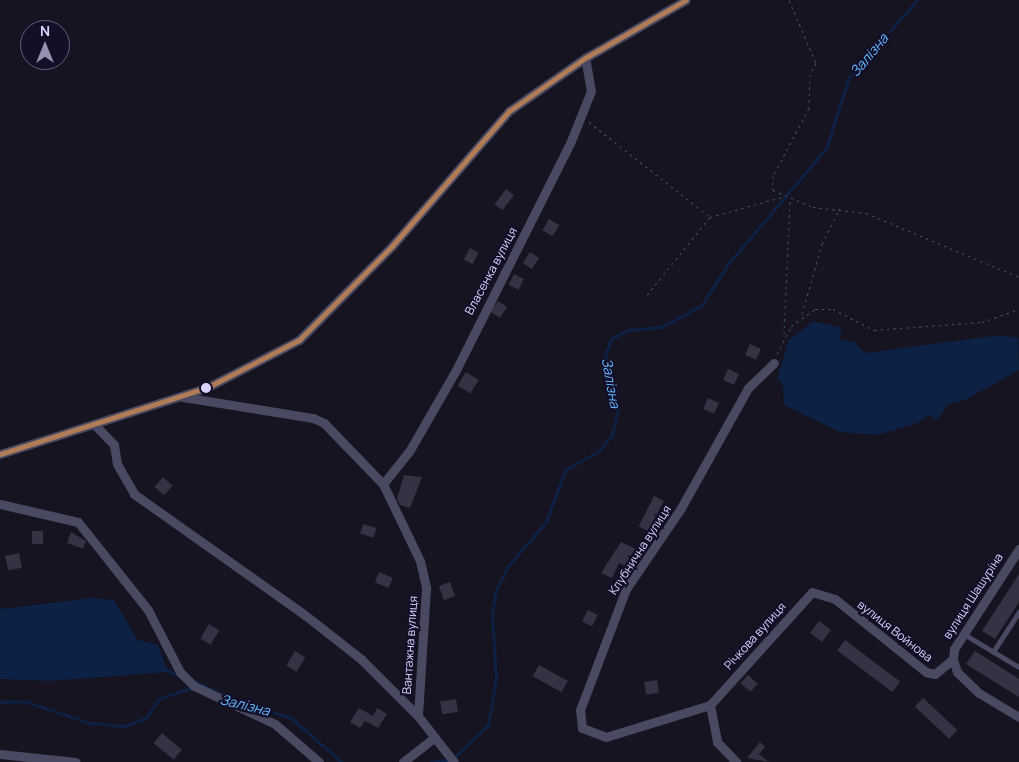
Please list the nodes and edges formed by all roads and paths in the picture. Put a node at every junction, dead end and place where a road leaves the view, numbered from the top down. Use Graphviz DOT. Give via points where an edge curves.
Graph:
graph roads {
  1 [pos="686,0"];
  2 [pos="789,0"];
  3 [pos="583,60"];
  4 [pos="581,116"];
  5 [pos="783,197"];
  6 [pos="790,200"];
  7 [pos="840,207"];
  8 [pos="710,217"];
  9 [pos="1019,277"];
  10 [pos="647,295"];
  11 [pos="1019,309"];
  12 [pos="802,316"];
  13 [pos="784,336"];
  14 [pos="774,363"];
  15 [pos="182,396"];
  16 [pos="94,424"];
  17 [pos="0,454"];
  18 [pos="382,484"];
  19 [pos="0,504"];
  20 [pos="1019,549"];
  21 [pos="821,592"];
  22 [pos="1019,612"];
  23 [pos="964,634"];
  24 [pos="993,652"];
  25 [pos="953,659"];
  26 [pos="1019,667"];
  27 [pos="710,705"];
  28 [pos="418,716"];
  29 [pos="1019,717"];
  30 [pos="432,739"];
  31 [pos="0,754"];
  32 [pos="76,762"];
  33 [pos="319,762"];
  34 [pos="402,762"];
  35 [pos="454,762"];
  36 [pos="736,762"];
  1 -- 3 [label="street"];
  2 -- 5 [label="path" via="816,63 810,74 808,108 773,176 773,190"];
  3 -- 4 [label="street, Власенка вулиця" via="592,91"];
  3 -- 15 [label="street" via="523,98 493,126 318,325 280,353 238,375"];
  4 -- 8 [label="path"];
  4 -- 18 [label="street, Власенка вулиця" via="456,370 410,450"];
  5 -- 6 [label="path"];
  5 -- 8 [label="path"];
  6 -- 7 [label="path" via="813,208"];
  6 -- 13 [label="path"];
  7 -- 9 [label="path" via="914,230"];
  7 -- 12 [label="path" via="822,244"];
  8 -- 10 [label="path"];
  11 -- 12 [label="path" via="982,322 874,330 833,309 815,309"];
  12 -- 13 [label="path"];
  13 -- 14 [label="path"];
  14 -- 27 [label="street, Клубнична вулиця" via="748,388 681,508 626,589 580,710 582,728 606,737"];
  15 -- 16 [label="street"];
  15 -- 18 [label="street, Вантажна вулиця" via="313,418 324,423"];
  16 -- 17 [label="street"];
  16 -- 28 [label="street, Вантажна вулиця" via="114,444 116,464 134,494 361,659"];
  18 -- 28 [label="street, Вантажна вулиця" via="420,561 426,588"];
  19 -- 33 [label="street" via="78,522 148,610 180,672 194,686 275,724"];
  20 -- 23 [label="street, вулиця Шашуріна"];
  21 -- 25 [label="street, вулиця Войнова" via="926,672 935,674"];
  21 -- 27 [label="street, Річкова вулиця" via="812,592"];
  22 -- 24 [label="lane"];
  23 -- 24 [label="lane"];
  23 -- 25 [label="street, вулиця Шашуріна"];
  24 -- 26 [label="lane"];
  25 -- 29 [label="street" via="957,672 979,693"];
  27 -- 36 [label="street" via="717,742"];
  28 -- 30 [label="street, Вантажна вулиця"];
  30 -- 34 [label="street"];
  30 -- 35 [label="street, Вантажна вулиця"];
  31 -- 32 [label="street"];
}
